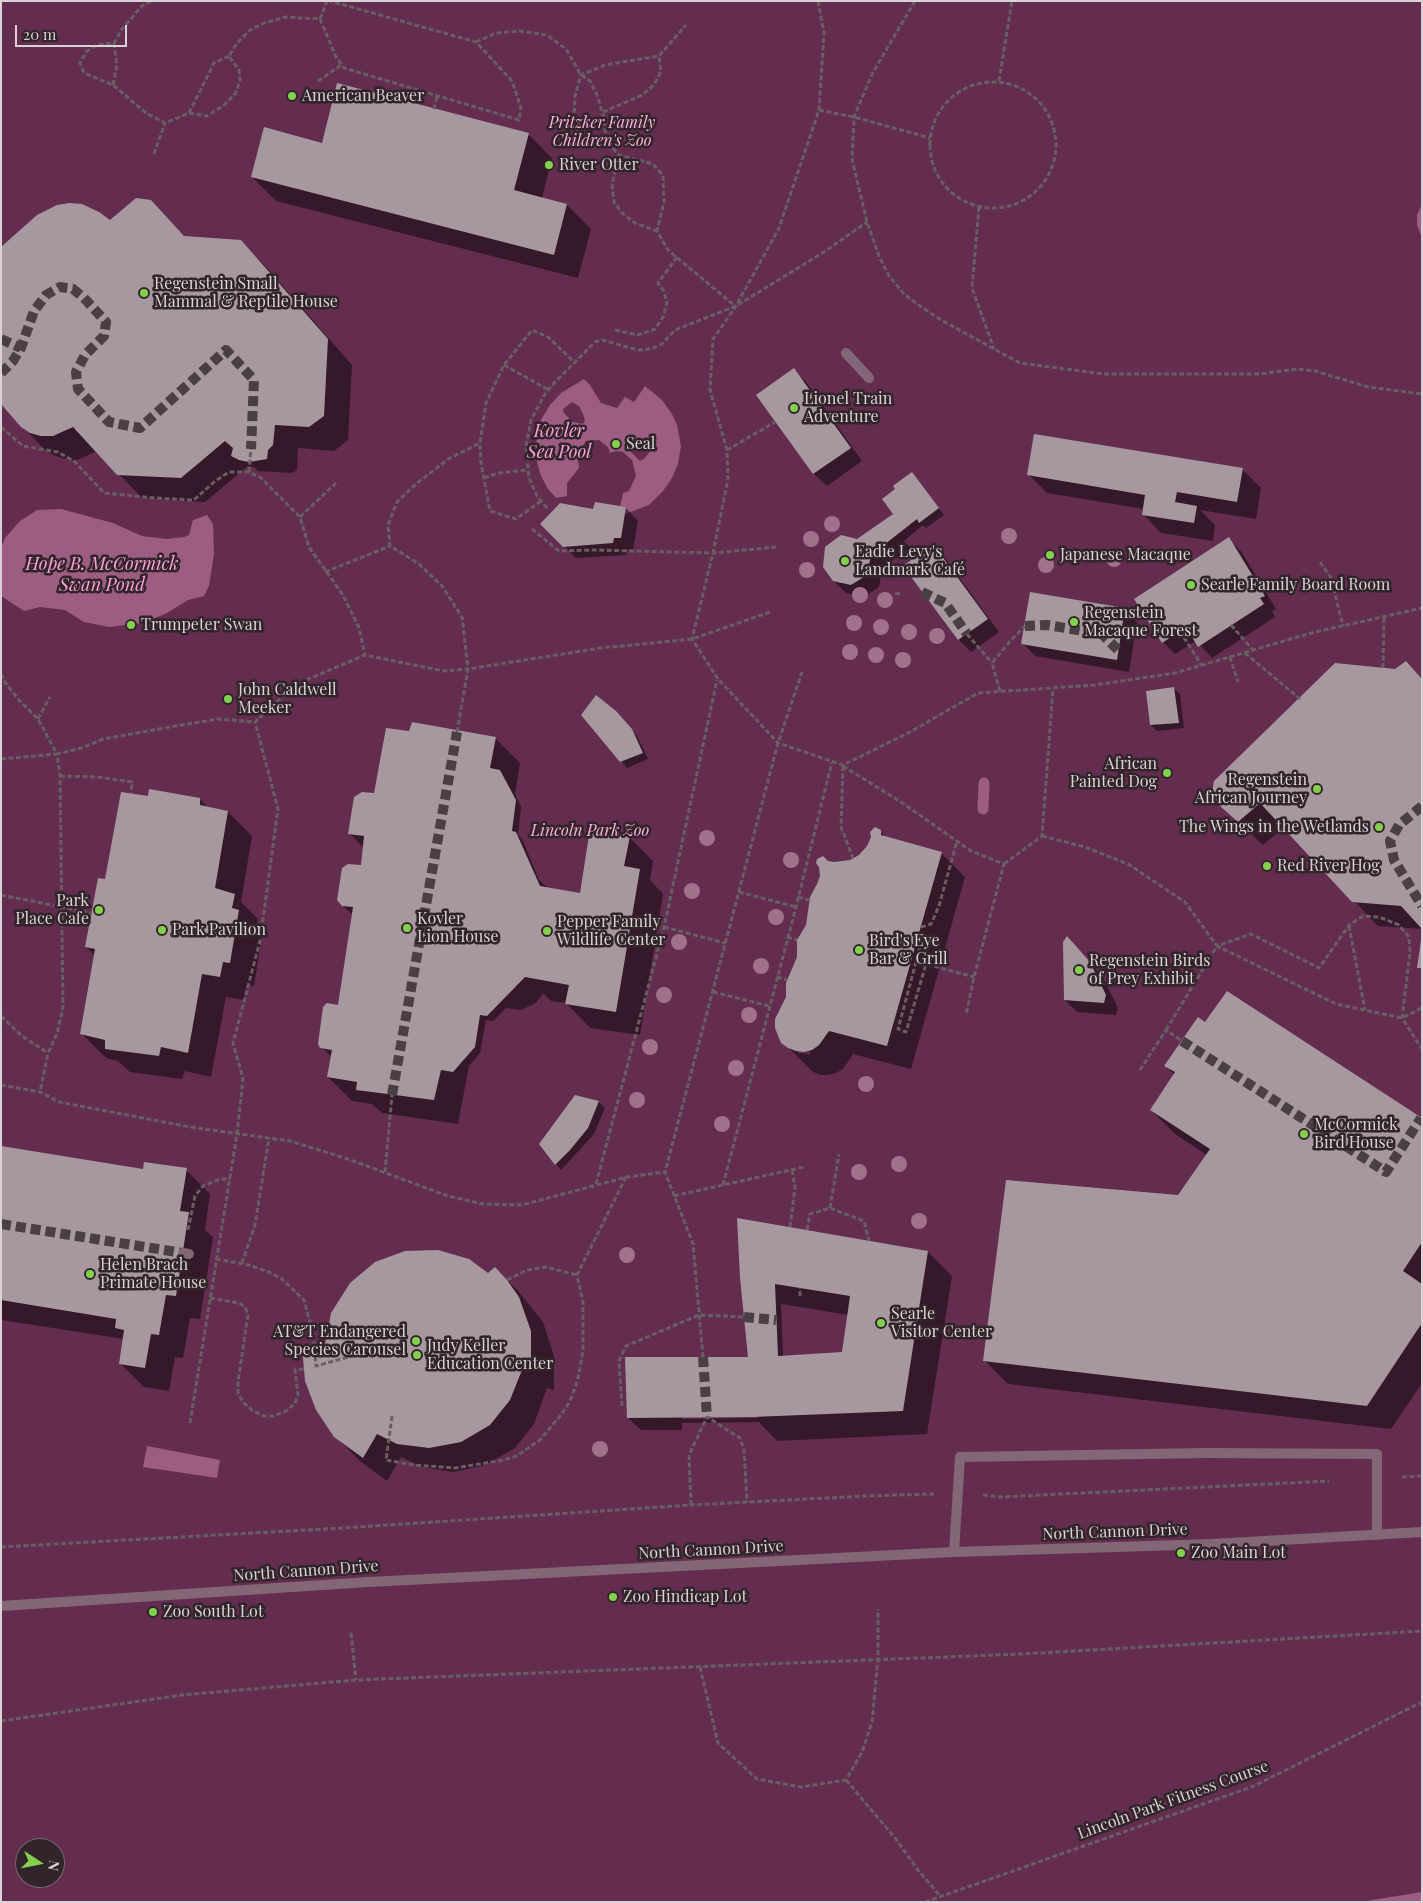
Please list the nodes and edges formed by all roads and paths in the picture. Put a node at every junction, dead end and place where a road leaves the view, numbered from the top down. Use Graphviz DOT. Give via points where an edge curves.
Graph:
graph roads {
  1 [pos="151,1"];
  2 [pos="329,1"];
  3 [pos="818,1"];
  4 [pos="914,1"];
  5 [pos="1012,1"];
  6 [pos="320,19"];
  7 [pos="686,25"];
  8 [pos="476,42"];
  9 [pos="114,43"];
  10 [pos="229,56"];
  11 [pos="659,56"];
  12 [pos="341,65"];
  13 [pos="582,75"];
  14 [pos="318,81"];
  15 [pos="999,81"];
  16 [pos="112,85"];
  17 [pos="437,96"];
  18 [pos="434,108"];
  19 [pos="819,110"];
  20 [pos="603,112"];
  21 [pos="189,114"];
  22 [pos="854,117"];
  23 [pos="165,122"];
  24 [pos="930,138"];
  25 [pos="607,142"];
  26 [pos="154,154"];
  27 [pos="618,155"];
  28 [pos="979,207"];
  29 [pos="867,222"];
  30 [pos="657,231"];
  31 [pos="677,257"];
  32 [pos="736,306"];
  33 [pos="616,330"];
  34 [pos="994,349"];
  35 [pos="846,353"];
  36 [pos="574,362"];
  37 [pos="504,364"];
  38 [pos="870,378"];
  39 [pos="549,390"];
  40 [pos="1422,394"];
  41 [pos="775,422"];
  42 [pos="1,427"];
  43 [pos="480,443"];
  44 [pos="250,449"];
  45 [pos="727,450"];
  46 [pos="528,470"];
  47 [pos="248,472"];
  48 [pos="484,478"];
  49 [pos="336,483"];
  50 [pos="540,501"];
  51 [pos="547,508"];
  52 [pos="300,517"];
  53 [pos="532,529"];
  54 [pos="390,546"];
  55 [pos="777,548"];
  56 [pos="713,553"];
  57 [pos="1320,562"];
  58 [pos="326,572"];
  59 [pos="895,593"];
  60 [pos="900,594"];
  61 [pos="1422,608"];
  62 [pos="770,612"];
  63 [pos="1384,616"];
  64 [pos="1231,625"];
  65 [pos="1025,626"];
  66 [pos="1343,626"];
  67 [pos="1180,631"];
  68 [pos="967,634"];
  69 [pos="692,639"];
  70 [pos="1253,650"];
  71 [pos="1245,653"];
  72 [pos="365,655"];
  73 [pos="1230,657"];
  74 [pos="992,663"];
  75 [pos="1202,666"];
  76 [pos="1383,668"];
  77 [pos="468,669"];
  78 [pos="802,672"];
  79 [pos="1,674"];
  80 [pos="718,680"];
  81 [pos="1238,682"];
  82 [pos="1053,688"];
  83 [pos="1000,691"];
  84 [pos="50,697"];
  85 [pos="1300,699"];
  86 [pos="38,719"];
  87 [pos="254,722"];
  88 [pos="457,732"];
  89 [pos="778,743"];
  90 [pos="57,754"];
  91 [pos="1,759"];
  92 [pos="832,762"];
  93 [pos="843,766"];
  94 [pos="60,776"];
  95 [pos="131,793"];
  96 [pos="1042,836"];
  97 [pos="957,841"];
  98 [pos="853,858"];
  99 [pos="1004,864"];
  100 [pos="739,892"];
  101 [pos="1,895"];
  102 [pos="798,896"];
  103 [pos="809,900"];
  104 [pos="62,907"];
  105 [pos="796,907"];
  106 [pos="92,913"];
  107 [pos="1349,925"];
  108 [pos="664,927"];
  109 [pos="921,927"];
  110 [pos="919,933"];
  111 [pos="787,938"];
  112 [pos="797,940"];
  113 [pos="725,943"];
  114 [pos="1217,946"];
  115 [pos="777,977"];
  116 [pos="974,977"];
  117 [pos="787,980"];
  118 [pos="713,992"];
  119 [pos="770,1006"];
  120 [pos="1422,1008"];
  121 [pos="1365,1010"];
  122 [pos="966,1015"];
  123 [pos="1,1016"];
  124 [pos="1402,1018"];
  125 [pos="1166,1030"];
  126 [pos="1182,1041"];
  127 [pos="1422,1049"];
  128 [pos="48,1053"];
  129 [pos="1140,1070"];
  130 [pos="1,1085"];
  131 [pos="40,1092"];
  132 [pos="392,1095"];
  133 [pos="237,1134"];
  134 [pos="269,1138"];
  135 [pos="839,1154"];
  136 [pos="804,1167"];
  137 [pos="792,1170"];
  138 [pos="385,1172"];
  139 [pos="665,1172"];
  140 [pos="627,1177"];
  141 [pos="230,1179"];
  142 [pos="596,1184"];
  143 [pos="723,1185"];
  144 [pos="674,1196"];
  145 [pos="830,1208"];
  146 [pos="790,1227"];
  147 [pos="807,1230"];
  148 [pos="869,1241"];
  149 [pos="185,1254"];
  150 [pos="207,1257"];
  151 [pos="217,1259"];
  152 [pos="242,1264"];
  153 [pos="577,1275"];
  154 [pos="507,1280"];
  155 [pos="800,1288"];
  156 [pos="800,1296"];
  157 [pos="210,1298"];
  158 [pos="699,1315"];
  159 [pos="744,1317"];
  160 [pos="352,1356"];
  161 [pos="702,1357"];
  162 [pos="619,1361"];
  163 [pos="625,1364"];
  164 [pos="304,1369"];
  165 [pos="622,1406"];
  166 [pos="392,1416"];
  167 [pos="190,1422"];
  168 [pos="1422,1476"];
  169 [pos="1376,1479"];
  170 [pos="958,1494"];
  171 [pos="747,1502"];
  172 [pos="691,1505"];
  173 [pos="1422,1532"];
  174 [pos="1377,1535"];
  175 [pos="1,1547"];
  176 [pos="954,1552"];
  177 [pos="1,1606"];
  178 [pos="878,1609"];
  179 [pos="1422,1631"];
  180 [pos="351,1633"];
  181 [pos="878,1660"];
  182 [pos="700,1666"];
  183 [pos="356,1680"];
  184 [pos="1422,1702"];
  185 [pos="1,1721"];
  186 [pos="846,1780"];
  187 [pos="941,1897"];
  188 [pos="925,1902"];
  1 -- 9 [label="path" via="142,6"];
  2 -- 6 [label="path"];
  2 -- 8 [label="path"];
  3 -- 19 [label="path" via="824,33"];
  4 -- 22 [label="path" via="872,74"];
  5 -- 15 [label="path"];
  6 -- 10 [label="path" via="286,17 264,23 250,30"];
  6 -- 12 [label="path"];
  7 -- 11 [label="path"];
  8 -- 13 [label="path" via="496,33 519,31 547,35 566,49"];
  8 -- 17 [label="path" via="512,81 521,108 519,120"];
  9 -- 16 [label="path" via="117,65"];
  9 -- 16 [label="path" via="97,45 87,51 80,63 84,73"];
  10 -- 21 [label="path" via="214,63"];
  10 -- 21 [label="path" via="239,70 240,81 234,94 207,116"];
  11 -- 13 [label="path" via="605,65"];
  11 -- 20 [label="path" via="661,71 654,86"];
  12 -- 14 [label="path"];
  12 -- 17 [label="path"];
  13 -- 20 [label="path" via="590,80"];
  13 -- 25 [label="path" via="575,96 574,119 579,135 590,141"];
  15 -- 24 [label="path" via="961,90 946,102 935,119"];
  15 -- 28 [label="path" via="1025,90 1045,108 1056,134 1055,155 1049,174 1031,195 1006,207"];
  16 -- 23 [label="path" via="146,113"];
  17 -- 18 [label="path"];
  19 -- 22 [label="path"];
  19 -- 32 [label="path" via="779,228"];
  20 -- 25 [label="path"];
  21 -- 23 [label="path"];
  22 -- 24 [label="path"];
  22 -- 29 [label="path" via="852,159"];
  23 -- 26 [label="path"];
  24 -- 28 [label="path" via="936,174 962,200"];
  25 -- 27 [label="path"];
  27 -- 30 [label="path" via="612,185 614,202 635,223"];
  27 -- 30 [label="path" via="653,164 664,175 664,202"];
  28 -- 34 [label="path" via="972,288"];
  29 -- 32 [label="path"];
  29 -- 34 [label="path" via="889,276 904,294 941,320"];
  30 -- 31 [label="path" via="668,250"];
  31 -- 32 [label="path"];
  31 -- 33 [label="path" via="658,283 667,303 654,328 638,335"];
  32 -- 36 [label="path" via="675,330 662,344 651,349 638,350 602,340 595,342"];
  32 -- 45 [label="path" via="713,340 710,390"];
  34 -- 40 [label="path" via="1020,363 1104,374 1260,374 1297,369 1368,387"];
  35 -- 38 [label="street"];
  36 -- 37 [label="path" via="548,337 532,330"];
  36 -- 39 [label="path"];
  37 -- 39 [label="path"];
  37 -- 43 [label="path" via="486,403"];
  39 -- 46 [label="path" via="529,427 526,446"];
  41 -- 45 [label="path"];
  42 -- 47 [label="path" via="23,446 58,452 75,462 104,493 194,500 229,472"];
  43 -- 48 [label="path"];
  43 -- 54 [label="path" via="450,458 398,502 388,525"];
  44 -- 47 [label="path"];
  45 -- 56 [label="path" via="728,479"];
  46 -- 48 [label="path"];
  46 -- 50 [label="path"];
  47 -- 52 [label="path" via="262,478"];
  48 -- 50 [label="path" via="490,511 516,519"];
  49 -- 52 [label="path"];
  50 -- 51 [label="path"];
  52 -- 58 [label="path" via="309,548"];
  53 -- 56 [label="path" via="558,552"];
  54 -- 58 [label="path"];
  54 -- 77 [label="path" via="419,564 442,586 462,617"];
  55 -- 56 [label="path"];
  56 -- 69 [label="path"];
  57 -- 66 [label="path" via="1331,578"];
  58 -- 72 [label="path" via="343,595 358,628"];
  59 -- 60 [label="path"];
  61 -- 63 [label="path"];
  62 -- 69 [label="path"];
  63 -- 66 [label="path"];
  63 -- 76 [label="path"];
  64 -- 70 [label="path"];
  65 -- 74 [label="path"];
  66 -- 70 [label="path"];
  67 -- 75 [label="path"];
  68 -- 74 [label="path"];
  69 -- 77 [label="path" via="601,648"];
  69 -- 80 [label="path"];
  70 -- 71 [label="path"];
  71 -- 73 [label="path"];
  71 -- 85 [label="path"];
  72 -- 77 [label="path" via="444,671"];
  72 -- 87 [label="path" via="306,680"];
  73 -- 75 [label="path"];
  73 -- 81 [label="path"];
  74 -- 83 [label="path"];
  75 -- 82 [label="path" via="1166,675"];
  77 -- 88 [label="path"];
  78 -- 89 [label="path"];
  79 -- 86 [label="path" via="19,700"];
  80 -- 89 [label="path"];
  80 -- 108 [label="path"];
  82 -- 83 [label="path"];
  82 -- 96 [label="path"];
  83 -- 93 [label="path" via="978,693"];
  84 -- 86 [label="path"];
  86 -- 90 [label="path"];
  87 -- 90 [label="path" via="218,719 170,726 103,739"];
  87 -- 133 [label="path" via="278,809 260,940 234,1042 243,1078"];
  89 -- 92 [label="path"];
  89 -- 100 [label="path"];
  90 -- 91 [label="path"];
  90 -- 94 [label="path"];
  92 -- 93 [label="path"];
  92 -- 102 [label="path"];
  93 -- 97 [label="path"];
  93 -- 98 [label="path" via="841,827"];
  94 -- 95 [label="path" via="132,782"];
  94 -- 104 [label="path"];
  96 -- 99 [label="path"];
  96 -- 114 [label="path" via="1085,846 1128,864 1185,902"];
  97 -- 99 [label="path"];
  97 -- 109 [label="path" via="939,906 931,924"];
  99 -- 116 [label="path"];
  100 -- 105 [label="path"];
  100 -- 113 [label="path"];
  101 -- 104 [label="path"];
  102 -- 103 [label="path"];
  102 -- 105 [label="path"];
  104 -- 106 [label="path"];
  104 -- 128 [label="path" via="63,1007 57,1034"];
  105 -- 111 [label="path"];
  107 -- 114 [label="path" via="1319,968 1251,934"];
  107 -- 121 [label="path"];
  107 -- 124 [label="path" via="1363,916 1379,917 1399,925 1409,937"];
  108 -- 113 [label="path"];
  108 -- 142 [label="path"];
  110 -- 116 [label="path" via="922,940 898,1030 906,1032 926,964"];
  111 -- 112 [label="path"];
  111 -- 115 [label="path"];
  113 -- 118 [label="path"];
  114 -- 121 [label="path" via="1336,1004"];
  114 -- 125 [label="path"];
  115 -- 117 [label="path"];
  115 -- 119 [label="path"];
  116 -- 122 [label="path"];
  118 -- 119 [label="path"];
  118 -- 139 [label="path"];
  119 -- 143 [label="path"];
  120 -- 124 [label="path"];
  121 -- 124 [label="path"];
  123 -- 128 [label="path" via="22,1036"];
  124 -- 127 [label="path"];
  125 -- 126 [label="path"];
  125 -- 129 [label="path"];
  128 -- 131 [label="path"];
  130 -- 131 [label="path"];
  131 -- 133 [label="path" via="59,1102"];
  132 -- 138 [label="path"];
  133 -- 134 [label="path"];
  133 -- 141 [label="path"];
  134 -- 138 [label="path" via="290,1141"];
  134 -- 152 [label="path" via="254,1225"];
  135 -- 145 [label="path"];
  136 -- 137 [label="path"];
  137 -- 143 [label="path"];
  137 -- 146 [label="path" via="795,1188"];
  138 -- 142 [label="path" via="448,1196 482,1204 522,1205"];
  139 -- 140 [label="path"];
  139 -- 144 [label="path"];
  140 -- 142 [label="path"];
  140 -- 153 [label="path"];
  141 -- 149 [label="path" via="220,1179 203,1186 195,1196"];
  141 -- 151 [label="path"];
  143 -- 144 [label="path"];
  144 -- 158 [label="path" via="693,1244"];
  145 -- 147 [label="path" via="810,1214"];
  145 -- 148 [label="path" via="864,1221"];
  150 -- 151 [label="path"];
  151 -- 152 [label="path"];
  151 -- 157 [label="path"];
  152 -- 160 [label="path" via="270,1272 304,1300 313,1333 316,1366"];
  153 -- 154 [label="path" via="545,1268 527,1270"];
  153 -- 166 [label="path" via="583,1302 583,1350 579,1374 570,1401 541,1439 517,1456 504,1460 455,1468 414,1465 386,1460"];
  155 -- 156 [label="path"];
  157 -- 164 [label="path" via="246,1307 247,1331 238,1394 253,1410 264,1416 274,1416 288,1410 298,1395 295,1370"];
  157 -- 167 [label="path"];
  158 -- 159 [label="path"];
  158 -- 161 [label="path"];
  158 -- 162 [label="path" via="626,1346"];
  162 -- 163 [label="path"];
  162 -- 165 [label="path"];
  168 -- 169 [label="path"];
  169 -- 170 [label="path" via="1002,1497"];
  169 -- 170 [label="street" via="1377,1454 1207,1452 960,1456"];
  169 -- 174 [label="street"];
  170 -- 171 [label="path"];
  170 -- 176 [label="street"];
  171 -- 172 [label="path"];
  171 -- 172 [label="path" via="744,1450 740,1438 707,1417 689,1454"];
  172 -- 175 [label="path"];
  173 -- 174 [label="street, North Cannon Drive"];
  174 -- 176 [label="street, North Cannon Drive"];
  176 -- 177 [label="street, North Cannon Drive" via="369,1582"];
  178 -- 181 [label="path"];
  179 -- 181 [label="path"];
  180 -- 183 [label="path"];
  181 -- 182 [label="path"];
  181 -- 186 [label="path" via="872,1722 862,1752"];
  182 -- 183 [label="path"];
  182 -- 186 [label="path" via="718,1743 757,1779 801,1787"];
  183 -- 185 [label="path" via="182,1695"];
  184 -- 187 [label="path, Lincoln Park Fitness Course" via="1254,1786"];
  186 -- 187 [label="path"];
  187 -- 188 [label="path, Lincoln Park Fitness Course"];
}
